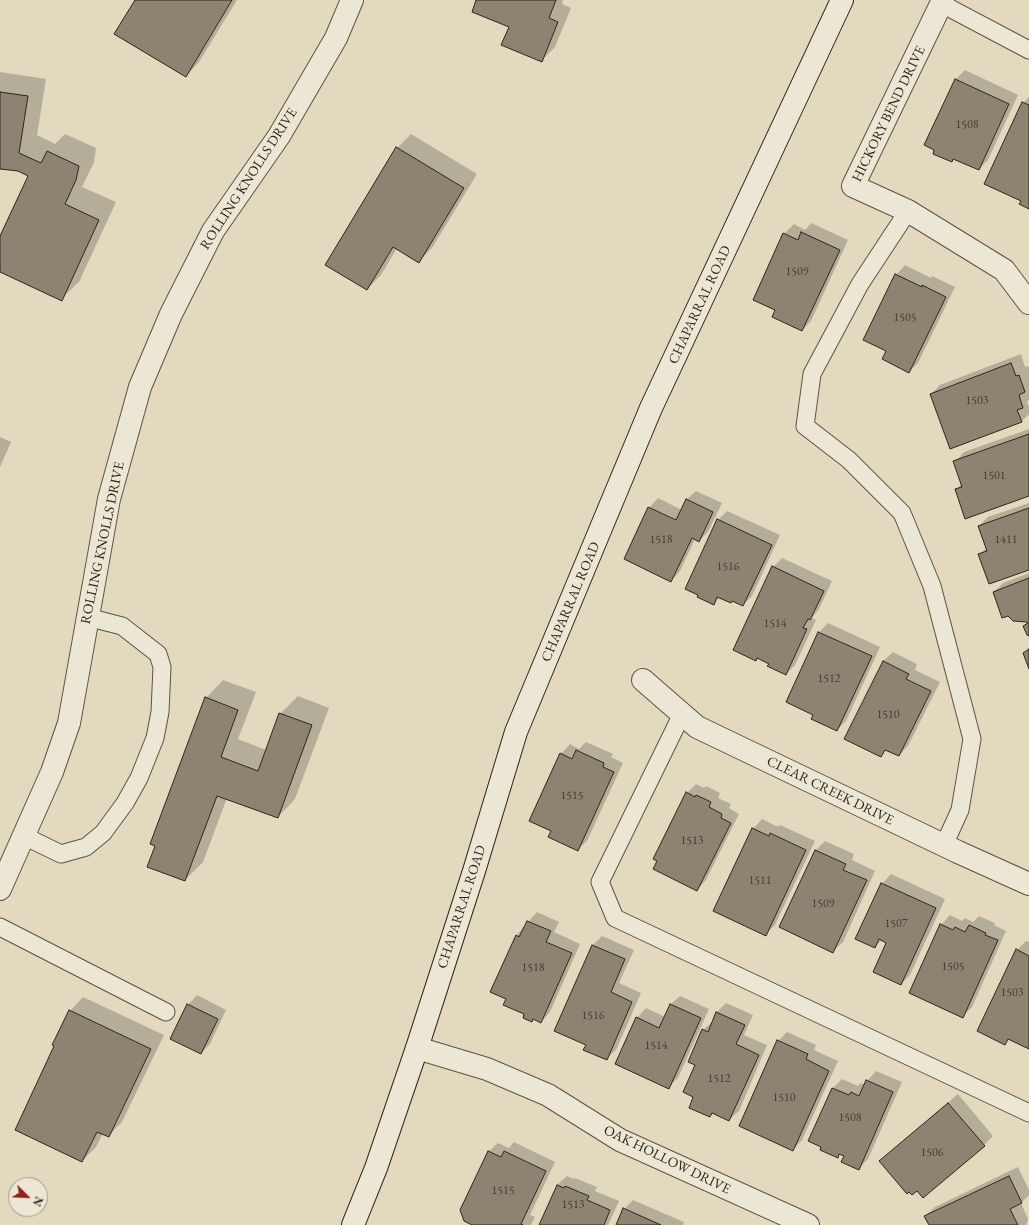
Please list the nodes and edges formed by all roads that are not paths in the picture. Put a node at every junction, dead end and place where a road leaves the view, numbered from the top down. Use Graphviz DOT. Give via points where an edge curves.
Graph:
graph roads {
  1 [pos="352,0"];
  2 [pos="842,0"];
  3 [pos="943,2"];
  4 [pos="1029,50"];
  5 [pos="908,211"];
  6 [pos="1029,303"];
  7 [pos="87,617"];
  8 [pos="643,680"];
  9 [pos="682,714"];
  10 [pos="24,836"];
  11 [pos="944,845"];
  12 [pos="1029,884"];
  13 [pos="0,889"];
  14 [pos="0,927"];
  15 [pos="166,1012"];
  16 [pos="417,1048"];
  17 [pos="1029,1113"];
  18 [pos="353,1225"];
  19 [pos="808,1225"];
  1 -- 7 [label="street, ROLLING KNOLLS DRIVE" via="336,38 279,136 213,231 168,322 140,387 109,498"];
  2 -- 16 [label="street, CHAPARRAL ROAD" via="651,408 516,732"];
  3 -- 4 [label="lane"];
  3 -- 5 [label="street, HICKORY BEND DRIVE" via="853,186"];
  5 -- 6 [label="street, HICKORY BEND DRIVE" via="1004,270"];
  5 -- 11 [label="lane" via="860,284 812,374 805,426 849,460 902,513 932,586 972,739 960,810"];
  7 -- 10 [label="street, ROLLING KNOLLS DRIVE" via="68,723 52,772"];
  7 -- 10 [label="lane" via="122,626 158,654 162,667 160,712 155,738 139,778 104,833 86,846 61,854"];
  8 -- 9 [label="street, CLEAR CREEK DRIVE"];
  9 -- 11 [label="street, CLEAR CREEK DRIVE" via="697,727"];
  9 -- 17 [label="lane" via="600,882 615,918"];
  10 -- 13 [label="street, ROLLING KNOLLS DRIVE"];
  11 -- 12 [label="street, CLEAR CREEK DRIVE"];
  14 -- 15 [label="lane"];
  16 -- 18 [label="street, CHAPARRAL ROAD" via="376,1168"];
  16 -- 19 [label="street, OAK HOLLOW DRIVE" via="487,1069 548,1095 620,1140"];
}
